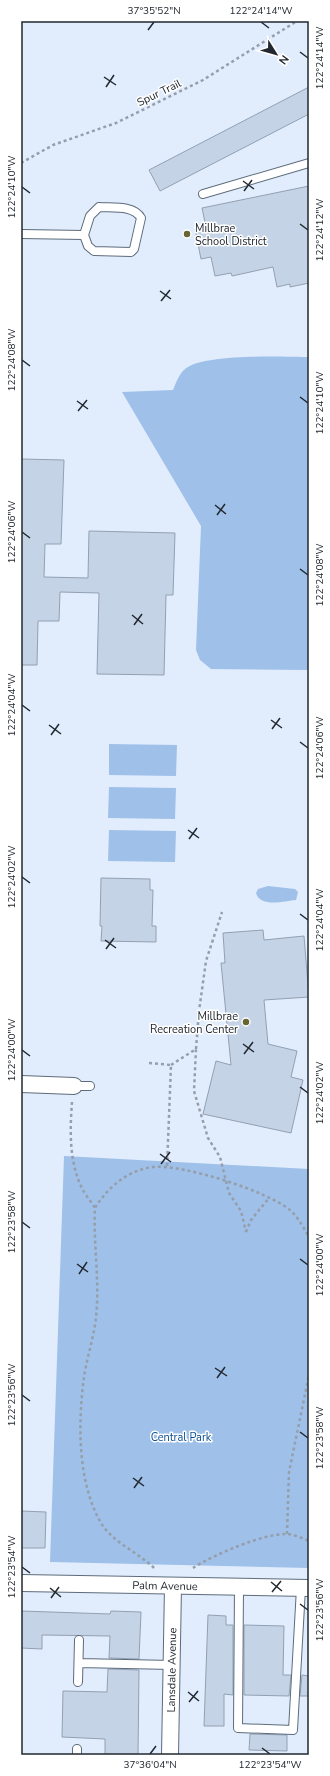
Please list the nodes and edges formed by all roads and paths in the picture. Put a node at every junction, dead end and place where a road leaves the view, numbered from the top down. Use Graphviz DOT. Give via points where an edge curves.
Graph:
graph roads {
  1 [pos="297,21"];
  2 [pos="21,163"];
  3 [pos="309,163"];
  4 [pos="203,194"];
  5 [pos="21,234"];
  6 [pos="84,235"];
  7 [pos="222,912"];
  8 [pos="196,1049"];
  9 [pos="149,1063"];
  10 [pos="171,1065"];
  11 [pos="21,1084"];
  12 [pos="82,1086"];
  13 [pos="167,1167"];
  14 [pos="227,1182"];
  15 [pos="269,1198"];
  16 [pos="95,1208"];
  17 [pos="309,1237"];
  18 [pos="309,1375"];
  19 [pos="287,1534"];
  20 [pos="309,1541"];
  21 [pos="21,1583"];
  22 [pos="173,1586"];
  23 [pos="239,1587"];
  24 [pos="305,1588"];
  25 [pos="79,1640"];
  26 [pos="79,1663"];
  27 [pos="172,1665"];
  28 [pos="78,1682"];
  29 [pos="170,1755"];
  1 -- 2 [label="path, Spur Trail" via="203,80 116,123 53,145"];
  3 -- 4 [label="lane"];
  5 -- 6 [label="lane"];
  6 -- 6 [label="lane" via="88,246 94,251 128,253 134,249 141,218 131,209 99,207 90,216"];
  7 -- 8 [label="path" via="206,961"];
  8 -- 10 [label="path"];
  8 -- 14 [label="path" via="194,1091 208,1138 220,1157"];
  9 -- 10 [label="path"];
  10 -- 13 [label="path"];
  11 -- 12 [label="street"];
  12 -- 16 [label="path" via="69,1134 80,1184"];
  13 -- 14 [label="path"];
  13 -- 16 [label="path" via="131,1174 114,1184"];
  14 -- 15 [label="path"];
  14 -- 15 [label="path" via="229,1193 241,1211 246,1232"];
  15 -- 17 [label="path" via="290,1210"];
  16 -- 22 [label="path" via="98,1285 96,1318 84,1377 81,1415 83,1467 92,1503 102,1524 112,1536 150,1564"];
  18 -- 19 [label="path" via="289,1472"];
  19 -- 20 [label="path"];
  19 -- 22 [label="path" via="258,1540 215,1556 190,1570"];
  21 -- 22 [label="street, Palm Avenue"];
  22 -- 23 [label="street, Palm Avenue"];
  22 -- 27 [label="street, Lansdale Avenue"];
  23 -- 24 [label="street, Palm Avenue"];
  23 -- 24 [label="lane" via="238,1728 293,1730"];
  25 -- 26 [label="lane"];
  26 -- 27 [label="lane"];
  26 -- 28 [label="lane"];
  27 -- 29 [label="street, Lansdale Avenue"];
}
